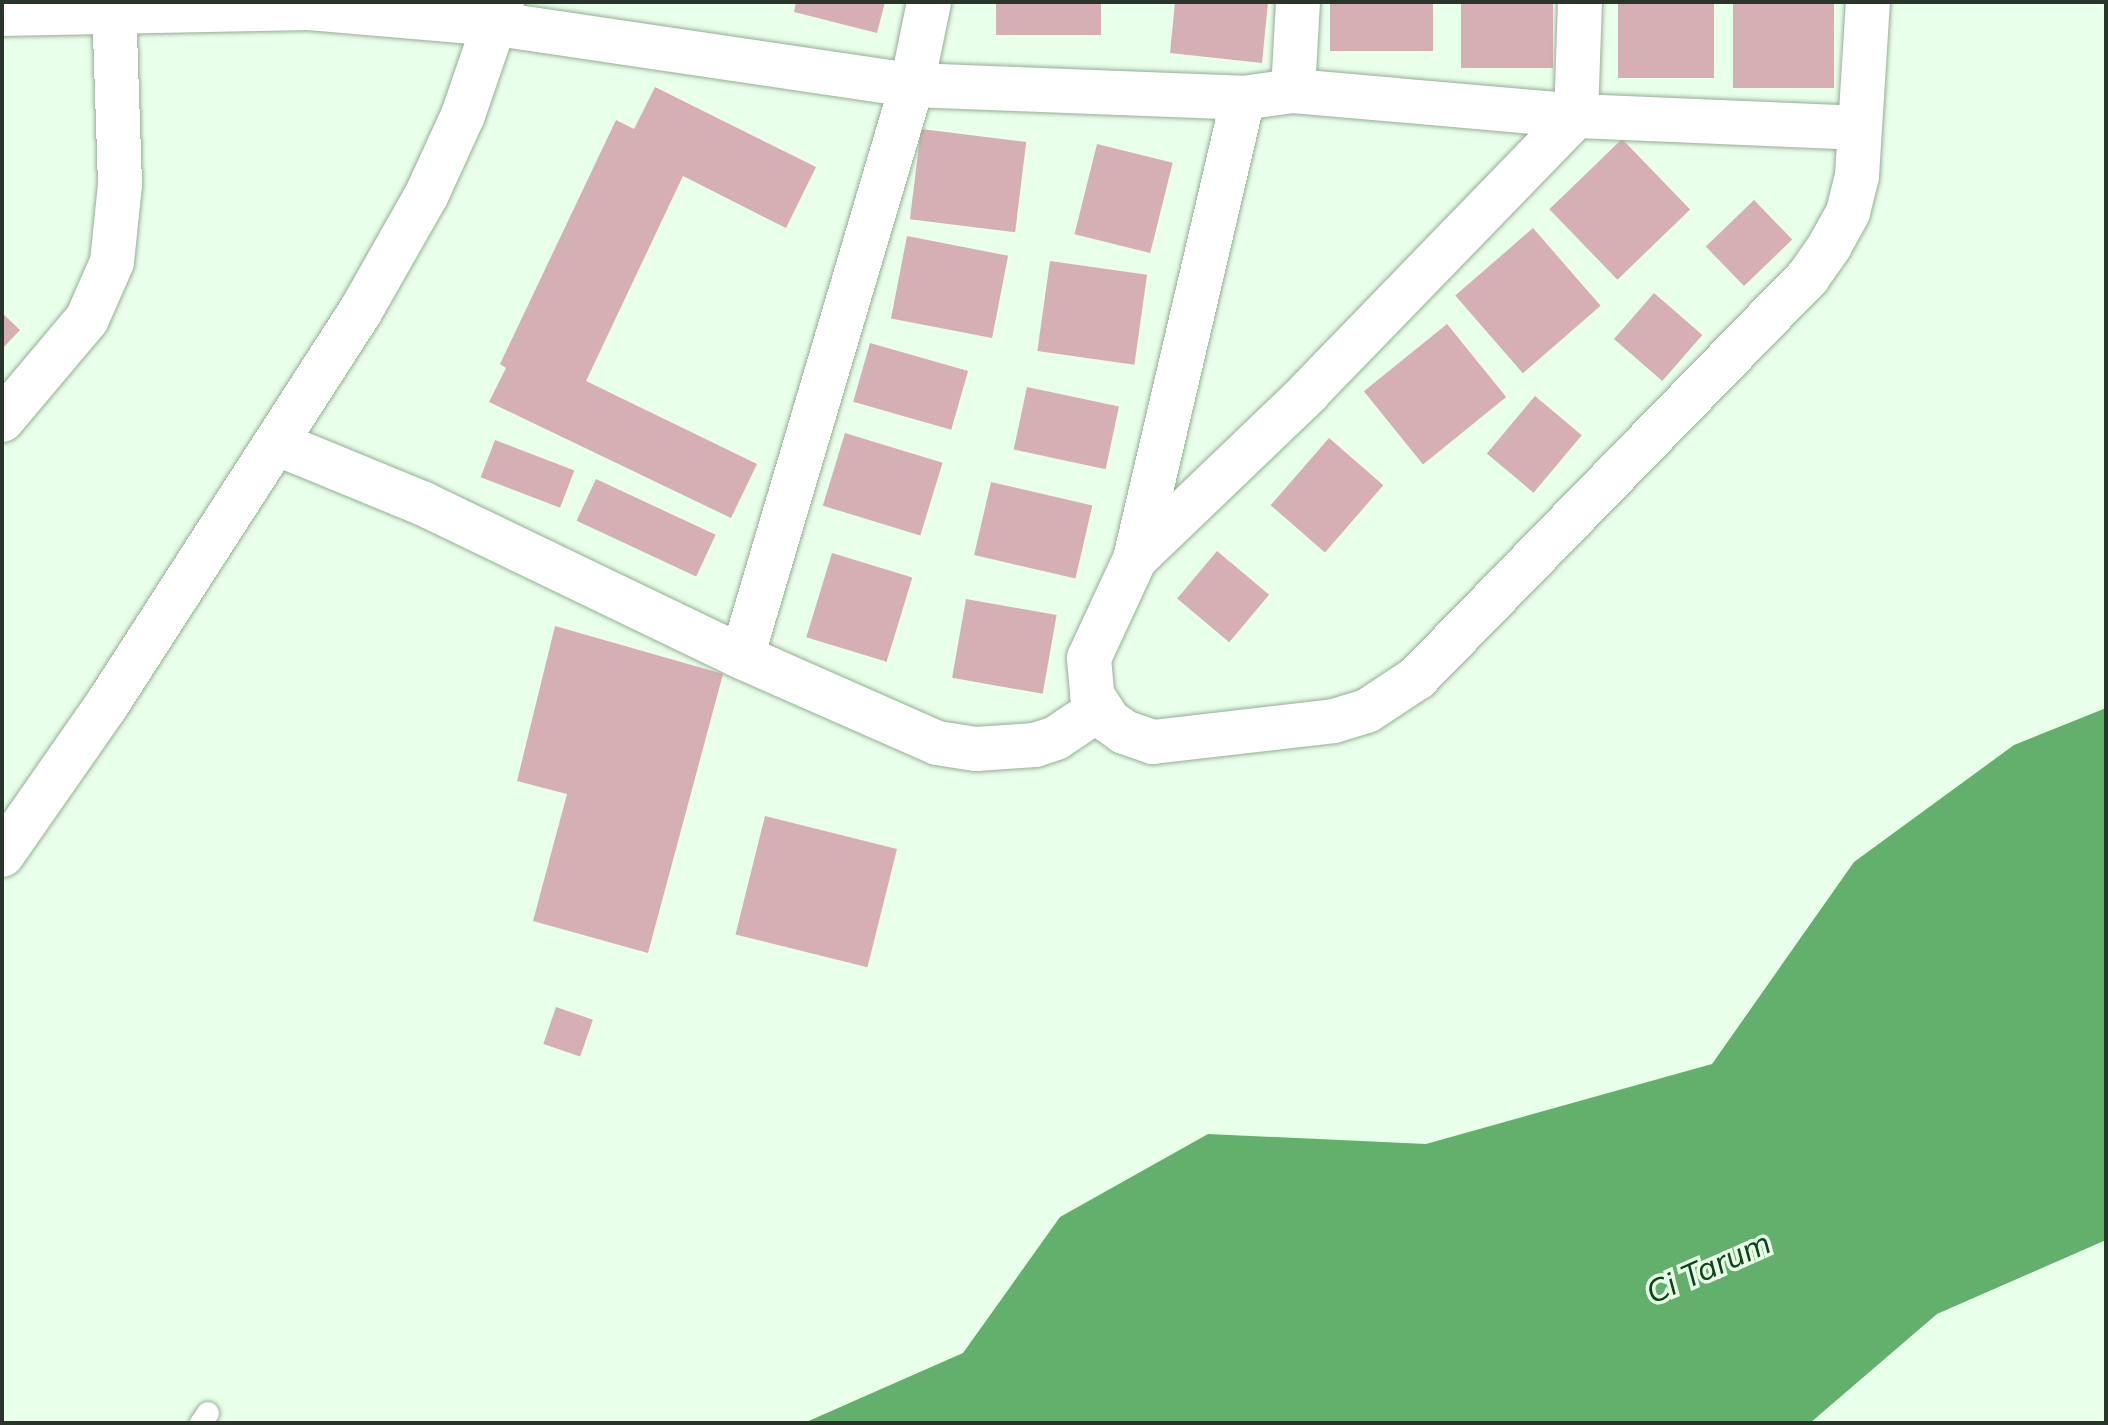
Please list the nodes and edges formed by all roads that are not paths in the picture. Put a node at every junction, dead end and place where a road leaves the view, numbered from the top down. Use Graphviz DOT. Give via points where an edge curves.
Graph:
graph roads {
  1 [pos="929,2"];
  2 [pos="1298,2"];
  3 [pos="1580,2"];
  4 [pos="1868,2"];
  5 [pos="114,8"];
  6 [pos="499,13"];
  7 [pos="2,14"];
  8 [pos="912,85"];
  9 [pos="1293,91"];
  10 [pos="1243,98"];
  11 [pos="1576,116"];
  12 [pos="1858,128"];
  13 [pos="2,420"];
  14 [pos="278,444"];
  15 [pos="1135,559"];
  16 [pos="742,657"];
  17 [pos="1099,709"];
  18 [pos="2,855"];
  1 -- 8 [label="street"];
  2 -- 9 [label="street"];
  3 -- 11 [label="street"];
  4 -- 12 [label="street"];
  5 -- 6 [label="street"];
  5 -- 7 [label="street"];
  5 -- 13 [label="street" via="120,184 112,262 87,319"];
  6 -- 8 [label="street"];
  6 -- 14 [label="street" via="426,196"];
  8 -- 10 [label="street"];
  8 -- 16 [label="street"];
  9 -- 10 [label="street"];
  9 -- 11 [label="street"];
  10 -- 15 [label="street"];
  11 -- 12 [label="street"];
  11 -- 15 [label="street" via="1309,392"];
  12 -- 17 [label="street" via="1857,176 1848,212 1808,277 1395,697 1334,721 1153,742 1124,732"];
  14 -- 16 [label="street" via="424,504"];
  14 -- 18 [label="street"];
  15 -- 17 [label="street" via="1089,658 1088,681"];
  16 -- 17 [label="street" via="937,743 976,749 1035,745 1056,738"];
}
